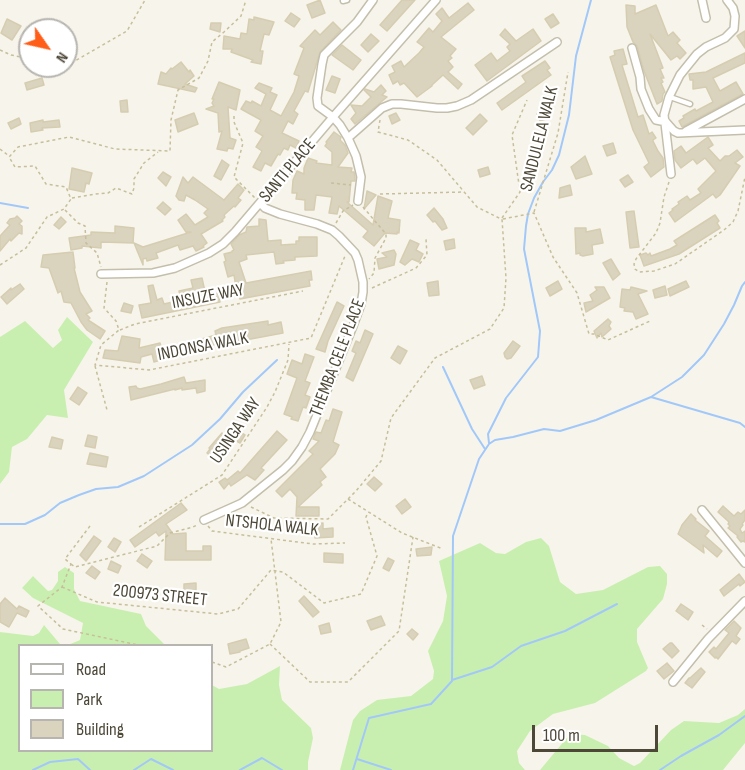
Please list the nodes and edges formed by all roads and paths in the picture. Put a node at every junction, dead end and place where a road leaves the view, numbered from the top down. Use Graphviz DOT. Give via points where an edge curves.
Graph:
graph roads {
  1 [pos="145,0"];
  2 [pos="246,0"];
  3 [pos="373,0"];
  4 [pos="702,0"];
  5 [pos="727,0"];
  6 [pos="433,1"];
  7 [pos="706,18"];
  8 [pos="557,42"];
  9 [pos="632,48"];
  10 [pos="0,50"];
  11 [pos="18,56"];
  12 [pos="78,59"];
  13 [pos="568,72"];
  14 [pos="669,97"];
  15 [pos="745,99"];
  16 [pos="527,100"];
  17 [pos="690,104"];
  18 [pos="382,108"];
  19 [pos="234,116"];
  20 [pos="333,117"];
  21 [pos="666,122"];
  22 [pos="745,130"];
  23 [pos="684,133"];
  24 [pos="348,138"];
  25 [pos="0,149"];
  26 [pos="159,151"];
  27 [pos="9,157"];
  28 [pos="671,174"];
  29 [pos="745,177"];
  30 [pos="331,183"];
  31 [pos="360,187"];
  32 [pos="465,192"];
  33 [pos="380,194"];
  34 [pos="71,199"];
  35 [pos="358,201"];
  36 [pos="260,203"];
  37 [pos="64,209"];
  38 [pos="534,213"];
  39 [pos="502,219"];
  40 [pos="332,230"];
  41 [pos="426,239"];
  42 [pos="350,246"];
  43 [pos="0,265"];
  44 [pos="101,274"];
  45 [pos="363,282"];
  46 [pos="303,291"];
  47 [pos="363,292"];
  48 [pos="650,321"];
  49 [pos="119,330"];
  50 [pos="289,343"];
  51 [pos="95,365"];
  52 [pos="107,410"];
  53 [pos="347,499"];
  54 [pos="242,502"];
  55 [pos="702,510"];
  56 [pos="369,512"];
  57 [pos="204,520"];
  58 [pos="90,526"];
  59 [pos="139,527"];
  60 [pos="413,537"];
  61 [pos="270,538"];
  62 [pos="345,543"];
  63 [pos="443,549"];
  64 [pos="745,563"];
  65 [pos="70,564"];
  66 [pos="275,572"];
  67 [pos="62,587"];
  68 [pos="745,601"];
  69 [pos="138,644"];
  70 [pos="270,644"];
  71 [pos="213,662"];
  72 [pos="673,682"];
  1 -- 12 [label="path" via="127,31"];
  2 -- 26 [label="path" via="242,16 212,42 199,78 178,90 171,120 170,151"];
  3 -- 20 [label="street" via="324,55 317,103"];
  4 -- 7 [label="street"];
  5 -- 14 [label="street" via="735,15 734,28 725,38 697,54"];
  6 -- 20 [label="street, SANTI PLACE"];
  8 -- 18 [label="street" via="457,106 392,104"];
  9 -- 21 [label="street" via="649,109 656,120"];
  10 -- 11 [label="path"];
  13 -- 38 [label="path, SANDULELA WALK" via="558,133"];
  14 -- 17 [label="lane"];
  14 -- 21 [label="street"];
  15 -- 23 [label="street"];
  16 -- 39 [label="path" via="512,135 520,192"];
  18 -- 24 [label="street"];
  18 -- 32 [label="path" via="378,132 408,140 427,153"];
  19 -- 36 [label="path" via="243,143 234,177"];
  20 -- 24 [label="street"];
  20 -- 36 [label="street, SANTI PLACE"];
  21 -- 23 [label="street" via="674,131"];
  21 -- 28 [label="street"];
  22 -- 23 [label="street"];
  24 -- 31 [label="street" via="359,168"];
  25 -- 27 [label="path"];
  26 -- 27 [label="path" via="115,149 69,137 18,147"];
  26 -- 34 [label="path" via="144,163 134,179 132,194 116,188"];
  27 -- 34 [label="path" via="15,166 35,166 46,184 66,187"];
  28 -- 29 [label="path" via="656,233 634,264 639,272 675,264 733,222"];
  30 -- 31 [label="path"];
  31 -- 35 [label="street"];
  32 -- 33 [label="path"];
  32 -- 39 [label="path" via="477,207"];
  34 -- 37 [label="path"];
  35 -- 40 [label="path" via="343,211"];
  35 -- 45 [label="path" via="386,234 375,258 372,277"];
  36 -- 40 [label="street, THEMBA CELE PLACE" via="279,214"];
  36 -- 44 [label="street, SANTI PLACE" via="223,244 195,260 153,273"];
  37 -- 43 [label="path" via="47,217 26,248"];
  37 -- 44 [label="path" via="85,226 86,243 98,253"];
  38 -- 39 [label="path"];
  38 -- 48 [label="path" via="553,257 577,293 589,334 608,340"];
  39 -- 53 [label="path" via="504,308 490,329 435,358 391,418 381,461"];
  40 -- 42 [label="street, THEMBA CELE PLACE"];
  41 -- 47 [label="path" via="426,255 416,268"];
  42 -- 45 [label="street, THEMBA CELE PLACE"];
  42 -- 50 [label="path, INDONSA WALK" via="311,338"];
  44 -- 49 [label="path" via="107,282 104,308"];
  45 -- 47 [label="street, THEMBA CELE PLACE"];
  46 -- 49 [label="path, INSUZE WAY"];
  47 -- 54 [label="street, THEMBA CELE PLACE" via="353,326 302,447 283,470"];
  49 -- 51 [label="path" via="101,345"];
  50 -- 51 [label="path, INDONSA WALK" via="149,370"];
  50 -- 59 [label="path, USINGA WAY" via="288,360 275,392 222,475"];
  51 -- 52 [label="path"];
  53 -- 54 [label="path" via="328,519 274,518"];
  53 -- 56 [label="path"];
  54 -- 57 [label="street, THEMBA CELE PLACE"];
  55 -- 64 [label="street"];
  56 -- 60 [label="path"];
  56 -- 66 [label="path" via="366,517 377,556 361,594 324,603 283,572"];
  57 -- 61 [label="path, NTSHOLA WALK" via="212,531"];
  57 -- 65 [label="path" via="170,533 157,546 75,567"];
  58 -- 65 [label="path" via="65,559"];
  60 -- 63 [label="path"];
  60 -- 70 [label="path" via="399,631 348,682 310,682"];
  61 -- 62 [label="path, NTSHOLA WALK" via="313,544"];
  61 -- 66 [label="path"];
  65 -- 67 [label="path"];
  66 -- 67 [label="path, 200973 STREET" via="271,570 238,609 218,614 97,602"];
  66 -- 70 [label="path" via="281,622"];
  67 -- 69 [label="path" via="38,606 63,629"];
  68 -- 72 [label="street"];
  70 -- 71 [label="path" via="226,667"];
}
